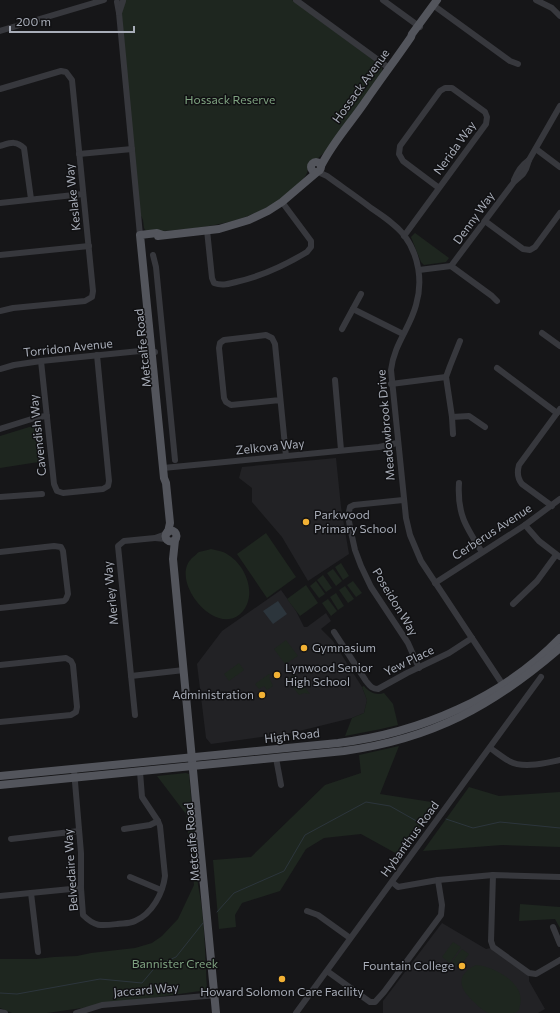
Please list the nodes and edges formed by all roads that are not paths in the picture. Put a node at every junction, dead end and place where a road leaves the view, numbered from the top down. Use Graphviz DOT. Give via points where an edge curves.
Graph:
graph roads {
  1 [pos="104,0"];
  2 [pos="110,0"];
  3 [pos="383,0"];
  4 [pos="536,0"];
  5 [pos="119,1"];
  6 [pos="299,1"];
  7 [pos="92,2"];
  8 [pos="436,3"];
  9 [pos="560,16"];
  10 [pos="419,26"];
  11 [pos="0,31"];
  12 [pos="518,64"];
  13 [pos="389,68"];
  14 [pos="0,89"];
  15 [pos="560,106"];
  16 [pos="0,146"];
  17 [pos="132,149"];
  18 [pos="536,149"];
  19 [pos="79,154"];
  20 [pos="560,167"];
  21 [pos="318,169"];
  22 [pos="439,188"];
  23 [pos="84,194"];
  24 [pos="31,199"];
  25 [pos="282,202"];
  26 [pos="0,203"];
  27 [pos="560,213"];
  28 [pos="485,221"];
  29 [pos="207,230"];
  30 [pos="404,236"];
  31 [pos="142,237"];
  32 [pos="89,246"];
  33 [pos="0,255"];
  34 [pos="153,256"];
  35 [pos="451,266"];
  36 [pos="419,270"];
  37 [pos="361,294"];
  38 [pos="496,301"];
  39 [pos="353,309"];
  40 [pos="0,311"];
  41 [pos="342,330"];
  42 [pos="542,333"];
  43 [pos="403,334"];
  44 [pos="460,341"];
  45 [pos="560,346"];
  46 [pos="153,350"];
  47 [pos="97,355"];
  48 [pos="41,361"];
  49 [pos="497,368"];
  50 [pos="0,369"];
  51 [pos="166,372"];
  52 [pos="156,373"];
  53 [pos="446,377"];
  54 [pos="335,380"];
  55 [pos="391,384"];
  56 [pos="280,400"];
  57 [pos="559,411"];
  58 [pos="47,416"];
  59 [pos="452,418"];
  60 [pos="485,427"];
  61 [pos="0,429"];
  62 [pos="453,434"];
  63 [pos="398,445"];
  64 [pos="341,450"];
  65 [pos="286,456"];
  66 [pos="175,460"];
  67 [pos="165,468"];
  68 [pos="459,483"];
  69 [pos="42,494"];
  70 [pos="0,497"];
  71 [pos="560,499"];
  72 [pos="403,500"];
  73 [pos="552,506"];
  74 [pos="525,525"];
  75 [pos="169,536"];
  76 [pos="0,552"];
  77 [pos="482,552"];
  78 [pos="558,556"];
  79 [pos="435,583"];
  80 [pos="514,604"];
  81 [pos="0,608"];
  82 [pos="334,632"];
  83 [pos="472,638"];
  84 [pos="560,638"];
  85 [pos="560,648"];
  86 [pos="0,665"];
  87 [pos="418,668"];
  88 [pos="184,670"];
  89 [pos="131,676"];
  90 [pos="541,677"];
  91 [pos="504,687"];
  92 [pos="135,715"];
  93 [pos="0,722"];
  94 [pos="490,748"];
  95 [pos="276,758"];
  96 [pos="560,760"];
  97 [pos="194,762"];
  98 [pos="74,770"];
  99 [pos="140,772"];
  100 [pos="0,776"];
  101 [pos="75,779"];
  102 [pos="0,785"];
  103 [pos="281,785"];
  104 [pos="158,821"];
  105 [pos="124,829"];
  106 [pos="79,832"];
  107 [pos="11,839"];
  108 [pos="493,875"];
  109 [pos="130,877"];
  110 [pos="560,878"];
  111 [pos="394,880"];
  112 [pos="438,880"];
  113 [pos="81,888"];
  114 [pos="161,890"];
  115 [pos="31,893"];
  116 [pos="0,896"];
  117 [pos="307,911"];
  118 [pos="553,927"];
  119 [pos="350,938"];
  120 [pos="560,944"];
  121 [pos="38,952"];
  122 [pos="560,960"];
  123 [pos="327,971"];
  124 [pos="216,995"];
  125 [pos="0,1012"];
  126 [pos="6,1013"];
  127 [pos="76,1013"];
  128 [pos="216,1013"];
  129 [pos="220,1013"];
  130 [pos="296,1013"];
  1 -- 7 [label="street"];
  2 -- 5 [label="street"];
  3 -- 10 [label="street"];
  4 -- 9 [label="street" via="552,8"];
  5 -- 17 [label="street, Metcalfe Road"];
  6 -- 13 [label="street"];
  7 -- 11 [label="street"];
  8 -- 10 [label="main road, Hossack Avenue"];
  8 -- 12 [label="street" via="510,61"];
  10 -- 13 [label="main road, Hossack Avenue"];
  13 -- 21 [label="main road, Hossack Avenue"];
  14 -- 19 [label="street, Keslake Way" via="61,71 66,72 72,80"];
  15 -- 18 [label="street, Denny Way"];
  16 -- 24 [label="street" via="13,142 24,148"];
  17 -- 19 [label="street"];
  17 -- 31 [label="street, Metcalfe Road"];
  18 -- 20 [label="street"];
  18 -- 28 [label="street, Denny Way" via="522,174"];
  19 -- 23 [label="street, Keslake Way"];
  21 -- 25 [label="main road, Hossack Avenue"];
  21 -- 30 [label="street, Meadowbrook Drive" via="386,218"];
  22 -- 22 [label="street, Nerida Way" via="486,124 487,118 485,112 452,88 440,91 400,146 399,154 403,161"];
  22 -- 30 [label="street, Nerida Way"];
  23 -- 24 [label="street"];
  23 -- 32 [label="street, Keslake Way"];
  24 -- 26 [label="street"];
  25 -- 29 [label="main road, Hossack Avenue" via="249,220"];
  25 -- 29 [label="street" via="311,241 311,247 307,252 271,272 221,285 214,283"];
  27 -- 28 [label="street" via="530,250 523,249"];
  28 -- 35 [label="street, Denny Way"];
  29 -- 31 [label="main road, Hossack Avenue"];
  30 -- 36 [label="street, Meadowbrook Drive" via="416,257"];
  31 -- 46 [label="main road, Metcalfe Road"];
  32 -- 33 [label="street"];
  32 -- 40 [label="street, Keslake Way" via="92,297 85,301"];
  34 -- 51 [label="street"];
  35 -- 36 [label="street"];
  35 -- 38 [label="street"];
  36 -- 43 [label="street, Meadowbrook Drive" via="416,306"];
  37 -- 39 [label="street"];
  39 -- 41 [label="street"];
  39 -- 43 [label="street"];
  42 -- 45 [label="street"];
  43 -- 55 [label="street, Meadowbrook Drive" via="394,351"];
  44 -- 53 [label="street"];
  46 -- 47 [label="street, Torridon Avenue" via="145,348 140,351"];
  46 -- 52 [label="main road, Metcalfe Road"];
  47 -- 48 [label="street, Torridon Avenue"];
  47 -- 58 [label="street, Cavendish Way" via="108,486 103,489 63,493 57,491 54,484"];
  48 -- 50 [label="street, Torridon Avenue"];
  48 -- 58 [label="street, Cavendish Way"];
  49 -- 57 [label="street"];
  51 -- 52 [label="street"];
  51 -- 66 [label="street"];
  52 -- 67 [label="main road, Metcalfe Road"];
  53 -- 55 [label="street"];
  53 -- 59 [label="street"];
  54 -- 64 [label="street"];
  55 -- 63 [label="street, Meadowbrook Drive"];
  56 -- 56 [label="street" via="275,344 272,338 266,335 224,340 220,343 226,402 231,405"];
  56 -- 65 [label="street"];
  57 -- 73 [label="street" via="517,470 522,484"];
  58 -- 61 [label="street"];
  59 -- 60 [label="street" via="469,416"];
  59 -- 62 [label="street"];
  63 -- 64 [label="street, Zelkova Way"];
  63 -- 72 [label="street, Meadowbrook Drive"];
  64 -- 65 [label="street, Zelkova Way"];
  65 -- 67 [label="street, Zelkova Way"];
  67 -- 75 [label="main road, Metcalfe Road"];
  68 -- 77 [label="street" via="464,521"];
  69 -- 70 [label="street"];
  71 -- 73 [label="street, Cerberus Avenue"];
  72 -- 79 [label="street, Meadowbrook Drive" via="410,535"];
  72 -- 87 [label="street, Poseidon Way" via="354,505 350,507 348,516 361,566 371,587 408,643"];
  73 -- 74 [label="street, Cerberus Avenue"];
  74 -- 77 [label="street, Cerberus Avenue"];
  74 -- 78 [label="street" via="539,541"];
  75 -- 88 [label="main road, Metcalfe Road"];
  75 -- 89 [label="street, Merley Way" via="124,541 118,546"];
  76 -- 81 [label="street" via="61,547 68,594 64,601"];
  77 -- 79 [label="street, Cerberus Avenue"];
  78 -- 80 [label="street" via="537,582"];
  79 -- 83 [label="street, Meadowbrook Drive"];
  82 -- 87 [label="street, Yew Place" via="366,681 375,689"];
  83 -- 87 [label="street, Yew Place" via="449,654"];
  83 -- 91 [label="street, Meadowbrook Drive"];
  84 -- 91 [label="main road, High Road"];
  85 -- 91 [label="main road, High Road" via="536,669"];
  86 -- 93 [label="street" via="66,658 74,665 77,706 76,712 71,715"];
  88 -- 89 [label="street"];
  88 -- 97 [label="main road, Metcalfe Road"];
  89 -- 92 [label="street, Merley Way"];
  90 -- 94 [label="street, Hybanthus Road"];
  91 -- 95 [label="main road, High Road" via="479,708 394,742 344,751"];
  91 -- 97 [label="main road, High Road" via="445,715 382,736"];
  94 -- 96 [label="street" via="516,764 540,764"];
  94 -- 111 [label="street, Hybanthus Road"];
  95 -- 97 [label="main road, High Road"];
  95 -- 103 [label="street"];
  97 -- 98 [label="main road, High Road"];
  97 -- 99 [label="main road, High Road"];
  97 -- 124 [label="main road, Metcalfe Road"];
  98 -- 100 [label="main road, High Road"];
  98 -- 101 [label="street, Belvedaire Way"];
  99 -- 101 [label="main road, High Road"];
  99 -- 104 [label="street, Belvedaire Way" via="142,797"];
  101 -- 102 [label="main road, High Road"];
  101 -- 106 [label="street, Belvedaire Way"];
  104 -- 105 [label="street" via="150,825"];
  104 -- 114 [label="street, Belvedaire Way" via="165,876"];
  106 -- 107 [label="street"];
  106 -- 113 [label="street, Belvedaire Way"];
  108 -- 110 [label="street"];
  108 -- 112 [label="street"];
  108 -- 122 [label="street" via="493,947 532,974"];
  109 -- 114 [label="street"];
  111 -- 112 [label="street" via="398,887"];
  111 -- 119 [label="street, Hybanthus Road"];
  112 -- 123 [label="street" via="441,915 376,1002 370,1002"];
  113 -- 114 [label="street, Belvedaire Way" via="83,915 90,922 100,926 138,920 155,904"];
  113 -- 115 [label="street"];
  115 -- 116 [label="street"];
  115 -- 121 [label="street"];
  117 -- 119 [label="street" via="318,915"];
  118 -- 120 [label="street"];
  119 -- 123 [label="street, Hybanthus Road"];
  123 -- 130 [label="street, Hybanthus Road"];
  124 -- 127 [label="street, Jaccard Way" via="102,1005"];
  124 -- 128 [label="main road, Metcalfe Road"];
  124 -- 129 [label="main road, Metcalfe Road"];
  125 -- 126 [label="street"];
}
